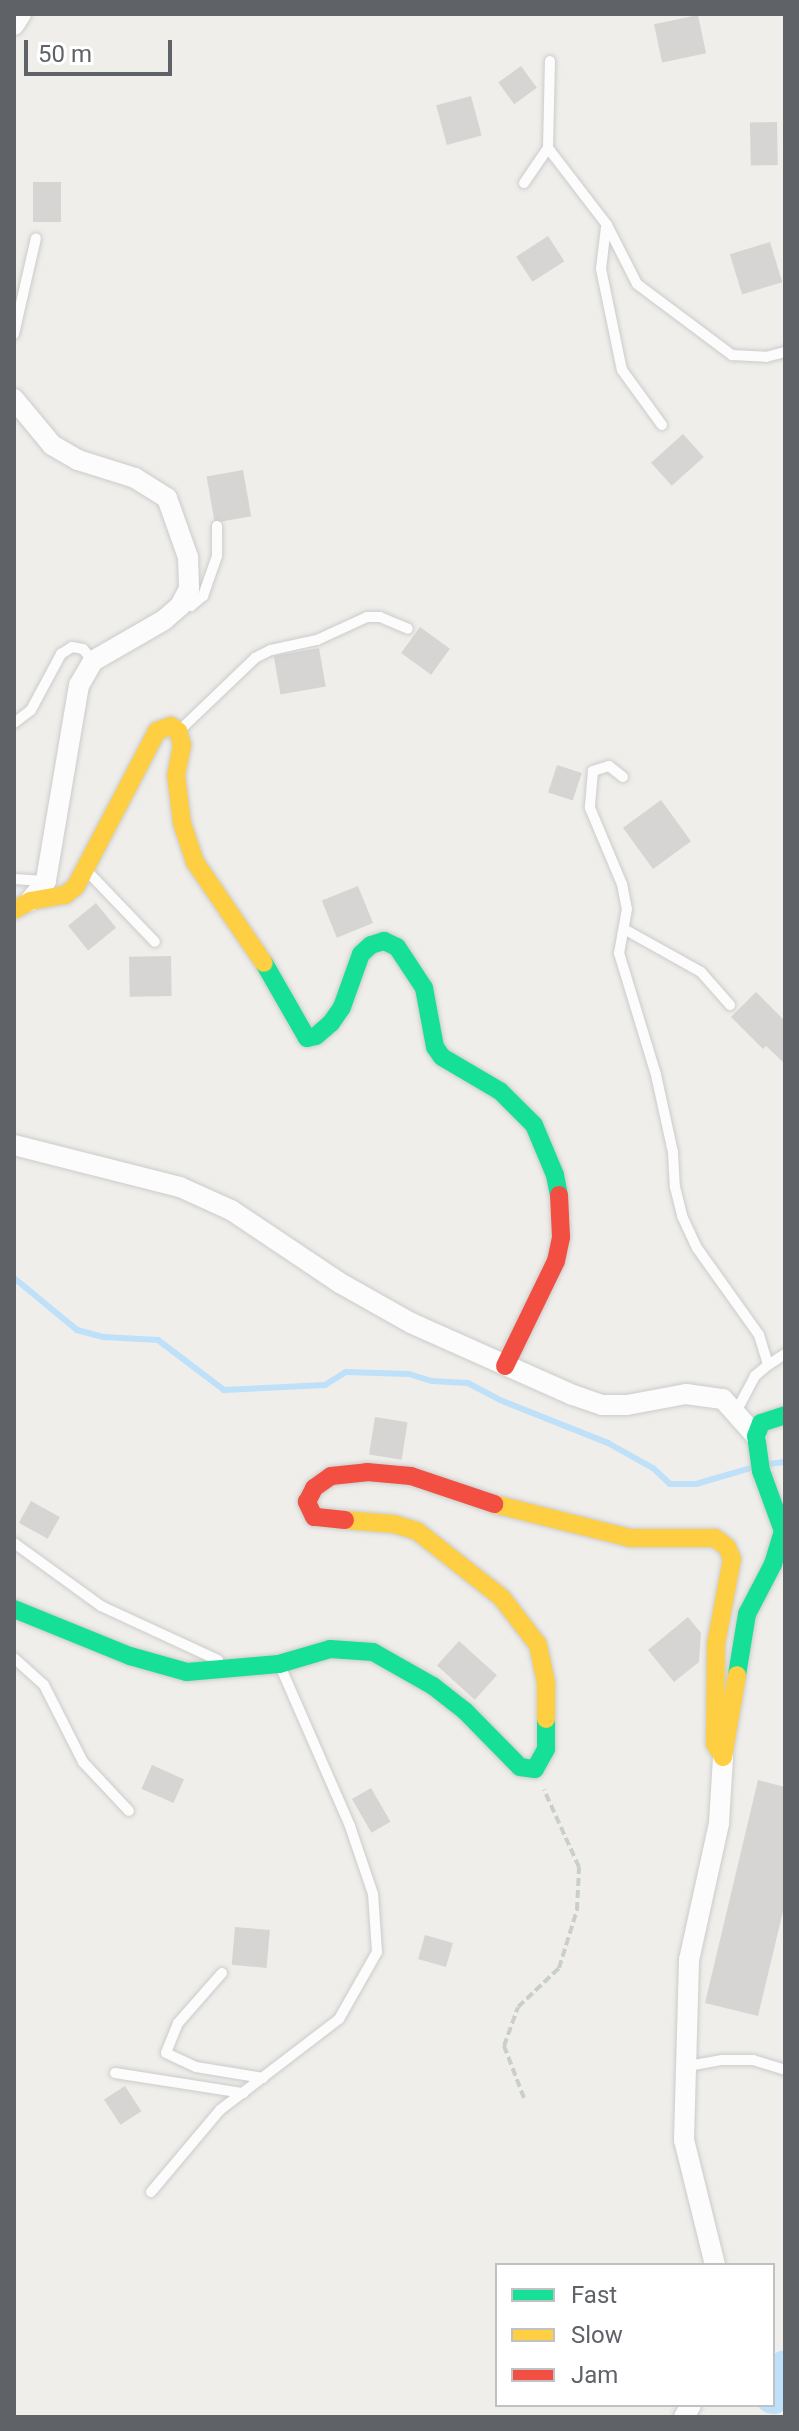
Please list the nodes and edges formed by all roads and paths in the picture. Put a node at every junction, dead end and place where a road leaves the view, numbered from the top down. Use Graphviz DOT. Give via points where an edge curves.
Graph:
graph roads {
  1 [pos="21,14"];
  2 [pos="14,25"];
  3 [pos="550,61"];
  4 [pos="548,148"];
  5 [pos="524,183"];
  6 [pos="607,225"];
  7 [pos="36,238"];
  8 [pos="14,334"];
  9 [pos="785,352"];
  10 [pos="14,399"];
  11 [pos="662,425"];
  12 [pos="217,526"];
  13 [pos="180,606"];
  14 [pos="408,629"];
  15 [pos="93,661"];
  16 [pos="14,723"];
  17 [pos="178,731"];
  18 [pos="623,777"];
  19 [pos="86,870"];
  20 [pos="14,879"];
  21 [pos="46,881"];
  22 [pos="22,906"];
  23 [pos="624,929"];
  24 [pos="155,942"];
  25 [pos="730,1005"];
  26 [pos="14,1145"];
  27 [pos="785,1354"];
  28 [pos="768,1365"];
  29 [pos="505,1366"];
  30 [pos="736,1411"];
  31 [pos="785,1415"];
  32 [pos="758,1454"];
  33 [pos="14,1543"];
  34 [pos="14,1609"];
  35 [pos="14,1658"];
  36 [pos="279,1664"];
  37 [pos="234,1668"];
  38 [pos="723,1757"];
  39 [pos="535,1769"];
  40 [pos="129,1811"];
  41 [pos="222,1973"];
  42 [pos="688,2066"];
  43 [pos="785,2070"];
  44 [pos="115,2073"];
  45 [pos="263,2078"];
  46 [pos="243,2093"];
  47 [pos="524,2098"];
  48 [pos="151,2192"];
  49 [pos="715,2263"];
  1 -- 2 [label="street"];
  3 -- 4 [label="lane"];
  4 -- 5 [label="lane"];
  4 -- 6 [label="lane"];
  6 -- 9 [label="lane" via="637,284 732,355"];
  6 -- 11 [label="lane" via="601,269 622,370"];
  7 -- 8 [label="lane"];
  10 -- 13 [label="street" via="52,445 78,460 135,478 167,498 188,557 189,589"];
  12 -- 13 [label="lane" via="217,556 203,596 191,606"];
  13 -- 15 [label="street"];
  14 -- 17 [label="lane" via="367,617 317,640 271,650 255,658"];
  15 -- 16 [label="lane" via="83,649 72,647 61,654 31,710"];
  15 -- 21 [label="street" via="79,685 69,726"];
  17 -- 19 [label="street" via="171,726 157,731"];
  17 -- 29 [label="street" via="182,823 195,862 251,940 307,1038 331,1023 342,1007 361,954 384,941 410,962 424,988 435,1047 442,1057 500,1091 534,1125 555,1175 561,1237 556,1261"];
  18 -- 23 [label="lane" via="609,766 593,771 590,808 622,884"];
  19 -- 22 [label="street" via="65,895"];
  19 -- 24 [label="lane"];
  20 -- 21 [label="lane"];
  21 -- 22 [label="street"];
  23 -- 25 [label="lane" via="701,972"];
  23 -- 28 [label="lane" via="619,953 656,1075 682,1216 697,1248 759,1335"];
  26 -- 29 [label="street" via="180,1187 231,1210 411,1323"];
  27 -- 28 [label="lane"];
  28 -- 30 [label="lane" via="755,1376"];
  29 -- 30 [label="street" via="602,1405 701,1394 723,1399"];
  30 -- 32 [label="street"];
  31 -- 32 [label="street" via="761,1423"];
  32 -- 38 [label="street" via="783,1531 747,1614"];
  33 -- 37 [label="lane" via="101,1606"];
  34 -- 37 [label="street" via="187,1672"];
  35 -- 40 [label="lane" via="44,1685 83,1762"];
  36 -- 37 [label="street"];
  36 -- 39 [label="street" via="330,1649 373,1652 433,1686 520,1767"];
  36 -- 45 [label="lane" via="350,1826 373,1894 377,1952 339,2019"];
  38 -- 39 [label="street" via="715,1744 716,1644 732,1559 715,1538 630,1538 532,1516 411,1476 331,1476 314,1488 307,1502 314,1517 417,1531 502,1598 524,1623 538,1645 546,1682 546,1749"];
  38 -- 42 [label="street" via="719,1823 689,1960"];
  39 -- 47 [label="path" via="579,1867 577,1910 559,1968 518,2007 504,2046"];
  41 -- 45 [label="lane" via="178,2023 166,2053 196,2067"];
  42 -- 43 [label="lane" via="753,2060"];
  42 -- 49 [label="street" via="684,2140"];
  44 -- 46 [label="lane"];
  45 -- 46 [label="lane"];
  46 -- 48 [label="lane" via="220,2110"];
}
